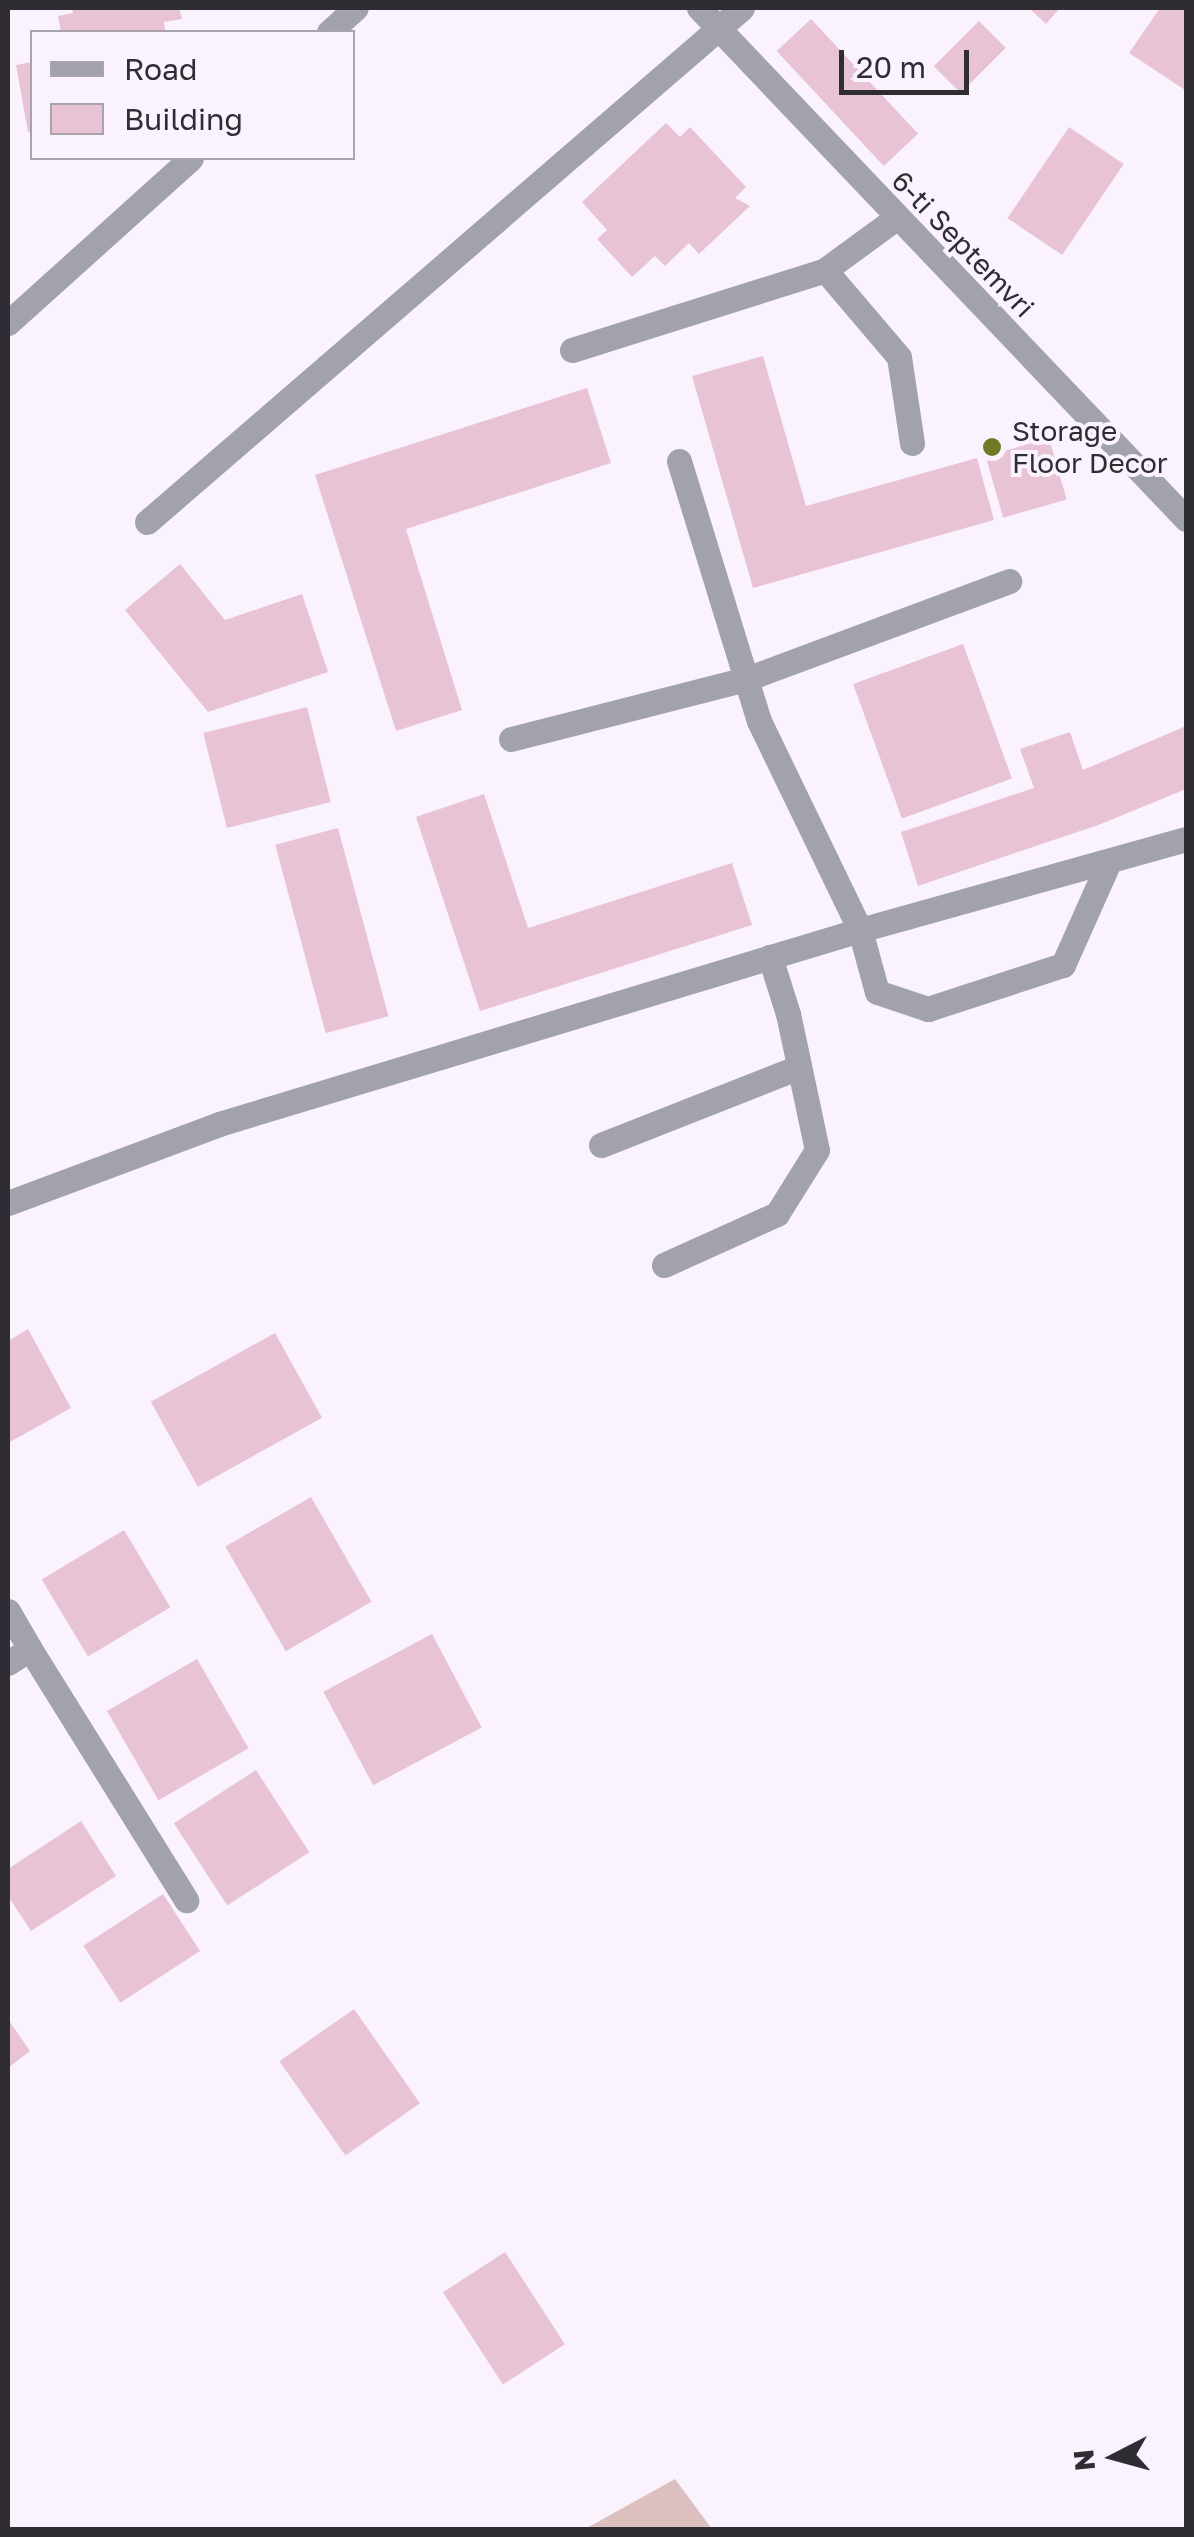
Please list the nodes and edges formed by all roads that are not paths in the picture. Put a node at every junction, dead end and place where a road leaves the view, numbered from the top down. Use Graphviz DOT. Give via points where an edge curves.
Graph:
graph roads {
  1 [pos="356,8"];
  2 [pos="699,8"];
  3 [pos="742,8"];
  4 [pos="719,29"];
  5 [pos="331,30"];
  6 [pos="189,160"];
  7 [pos="896,218"];
  8 [pos="826,270"];
  9 [pos="8,323"];
  10 [pos="572,350"];
  11 [pos="912,444"];
  12 [pos="678,462"];
  13 [pos="1186,519"];
  14 [pos="147,522"];
  15 [pos="1009,581"];
  16 [pos="746,679"];
  17 [pos="512,738"];
  18 [pos="1186,839"];
  19 [pos="1108,864"];
  20 [pos="860,930"];
  21 [pos="770,957"];
  22 [pos="799,1067"];
  23 [pos="601,1145"];
  24 [pos="8,1204"];
  25 [pos="664,1265"];
  26 [pos="8,1611"];
  27 [pos="19,1656"];
  28 [pos="186,1900"];
  1 -- 5 [label="street"];
  2 -- 4 [label="street, 6-ti Septemvri"];
  3 -- 4 [label="street"];
  4 -- 7 [label="street, 6-ti Septemvri"];
  4 -- 14 [label="street"];
  6 -- 9 [label="street"];
  7 -- 8 [label="street"];
  7 -- 13 [label="street, 6-ti Septemvri"];
  8 -- 10 [label="street"];
  8 -- 11 [label="street" via="899,356"];
  12 -- 16 [label="street"];
  15 -- 16 [label="street"];
  16 -- 17 [label="street"];
  16 -- 20 [label="street" via="759,721"];
  18 -- 19 [label="street"];
  19 -- 20 [label="street"];
  19 -- 20 [label="street" via="1063,965 928,1009 877,992"];
  20 -- 21 [label="street"];
  21 -- 22 [label="street"];
  21 -- 24 [label="street" via="219,1124"];
  22 -- 23 [label="street"];
  22 -- 25 [label="street" via="817,1150 777,1214"];
  26 -- 27 [label="street"];
  27 -- 28 [label="street"];
}
